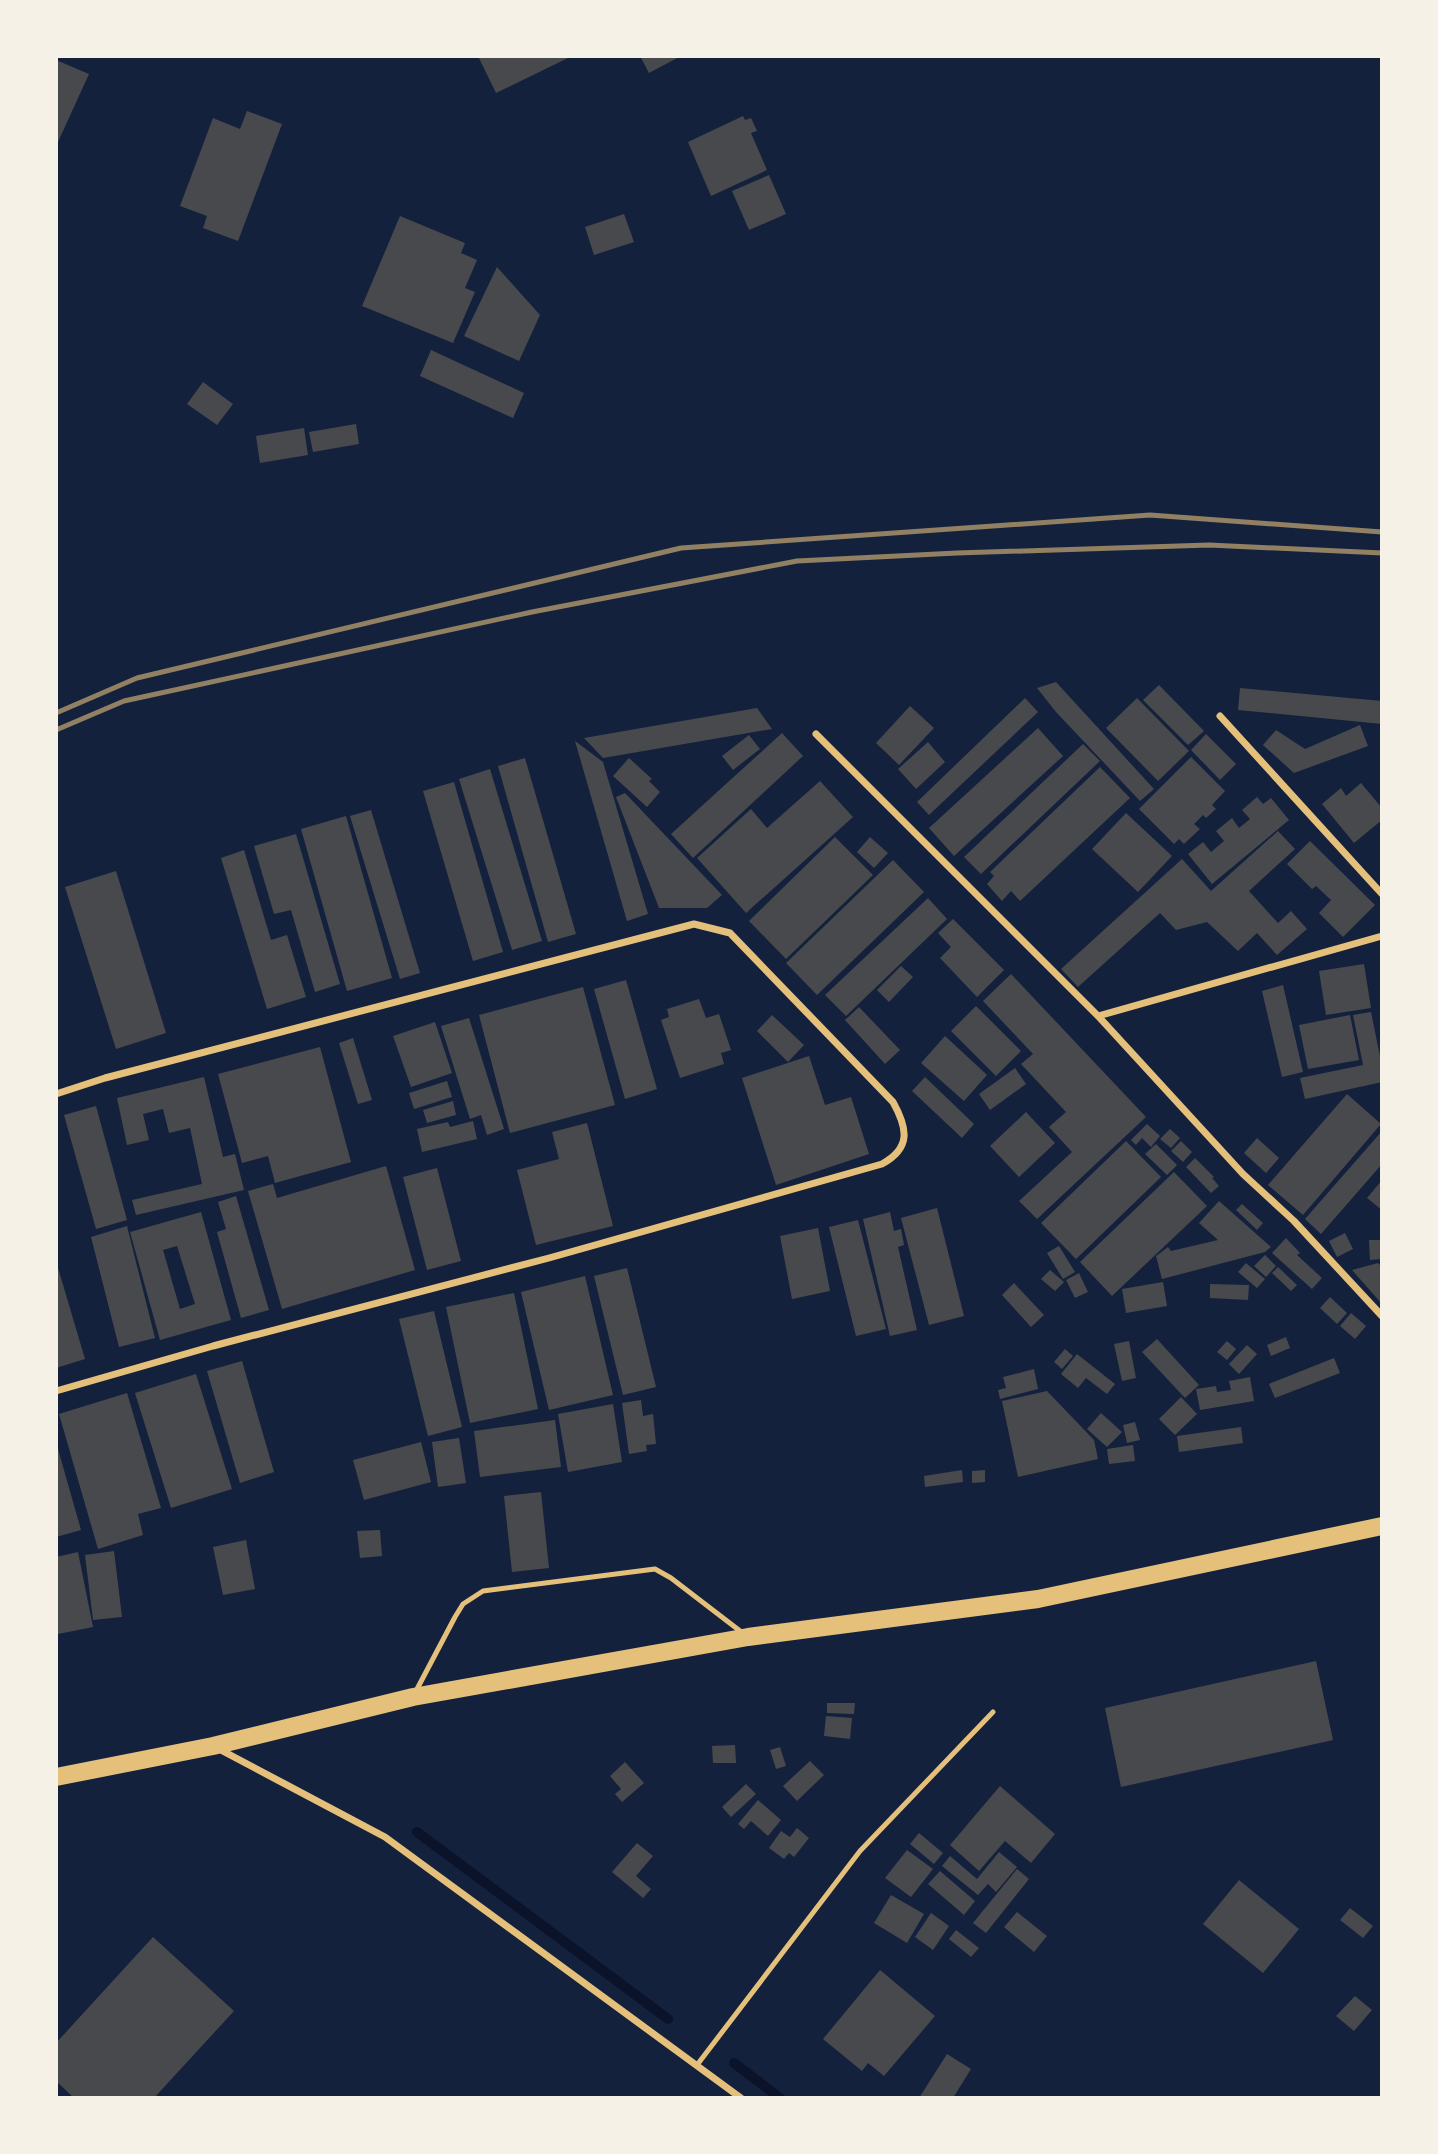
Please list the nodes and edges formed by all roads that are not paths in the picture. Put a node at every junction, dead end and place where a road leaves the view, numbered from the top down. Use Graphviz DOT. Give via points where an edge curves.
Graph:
graph roads {
  1 [pos="1220,716"];
  2 [pos="816,734"];
  3 [pos="1382,894"];
  4 [pos="1382,936"];
  5 [pos="1098,1016"];
  6 [pos="56,1094"];
  7 [pos="1382,1316"];
  8 [pos="56,1391"];
  9 [pos="1382,1526"];
  10 [pos="748,1637"];
  11 [pos="412,1697"];
  12 [pos="993,1712"];
  13 [pos="213,1746"];
  14 [pos="56,1777"];
  15 [pos="697,2065"];
  16 [pos="741,2098"];
  1 -- 3 [label="street"];
  2 -- 5 [label="street"];
  4 -- 5 [label="street"];
  5 -- 7 [label="street"];
  6 -- 8 [label="street" via="694,923 730,933 893,1102 904,1127 903,1147 882,1164"];
  9 -- 10 [label="main road" via="1038,1599"];
  10 -- 11 [label="main road"];
  10 -- 11 [label="lane" via="655,1569 483,1591 463,1604 454,1617"];
  11 -- 13 [label="main road"];
  12 -- 15 [label="lane" via="860,1851"];
  13 -- 14 [label="main road"];
  13 -- 15 [label="street" via="384,1837"];
  15 -- 16 [label="street"];
}
